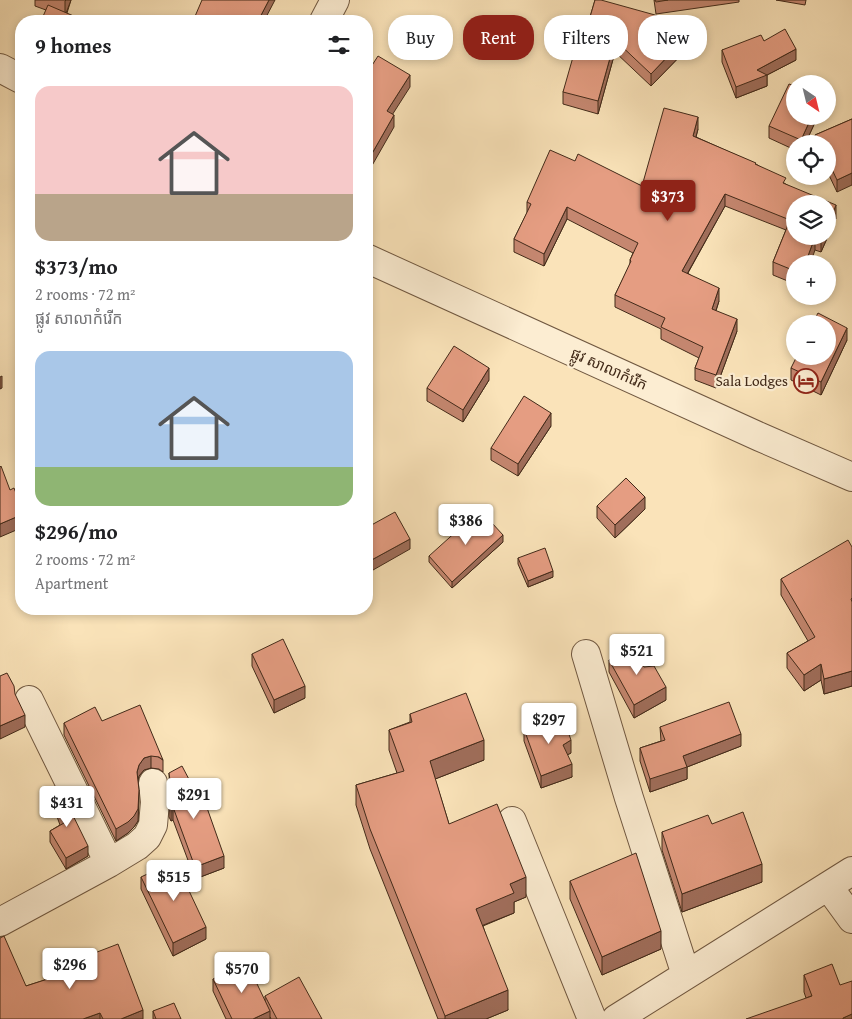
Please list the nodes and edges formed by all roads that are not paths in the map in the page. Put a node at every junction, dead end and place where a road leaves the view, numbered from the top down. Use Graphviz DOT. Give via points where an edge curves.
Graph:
graph roads {
  1 [pos="335,0"];
  2 [pos="327,15"];
  3 [pos="0,68"];
  4 [pos="15,76"];
  5 [pos="373,265"];
  6 [pos="852,477"];
  7 [pos="586,654"];
  8 [pos="29,700"];
  9 [pos="153,783"];
  10 [pos="512,821"];
  11 [pos="109,863"];
  12 [pos="852,871"];
  13 [pos="828,886"];
  14 [pos="852,919"];
  15 [pos="0,922"];
  16 [pos="686,974"];
  17 [pos="592,1019"];
  18 [pos="616,1019"];
  1 -- 2 [label="street"];
  3 -- 4 [label="street"];
  5 -- 6 [label="street, ផ្លូវ សាលាកំរើក"];
  7 -- 16 [label="street"];
  8 -- 11 [label="street"];
  9 -- 11 [label="street" via="153,825 147,837"];
  10 -- 17 [label="street"];
  11 -- 15 [label="street"];
  12 -- 13 [label="street"];
  13 -- 14 [label="street"];
  13 -- 16 [label="street"];
  16 -- 18 [label="street"];
}
